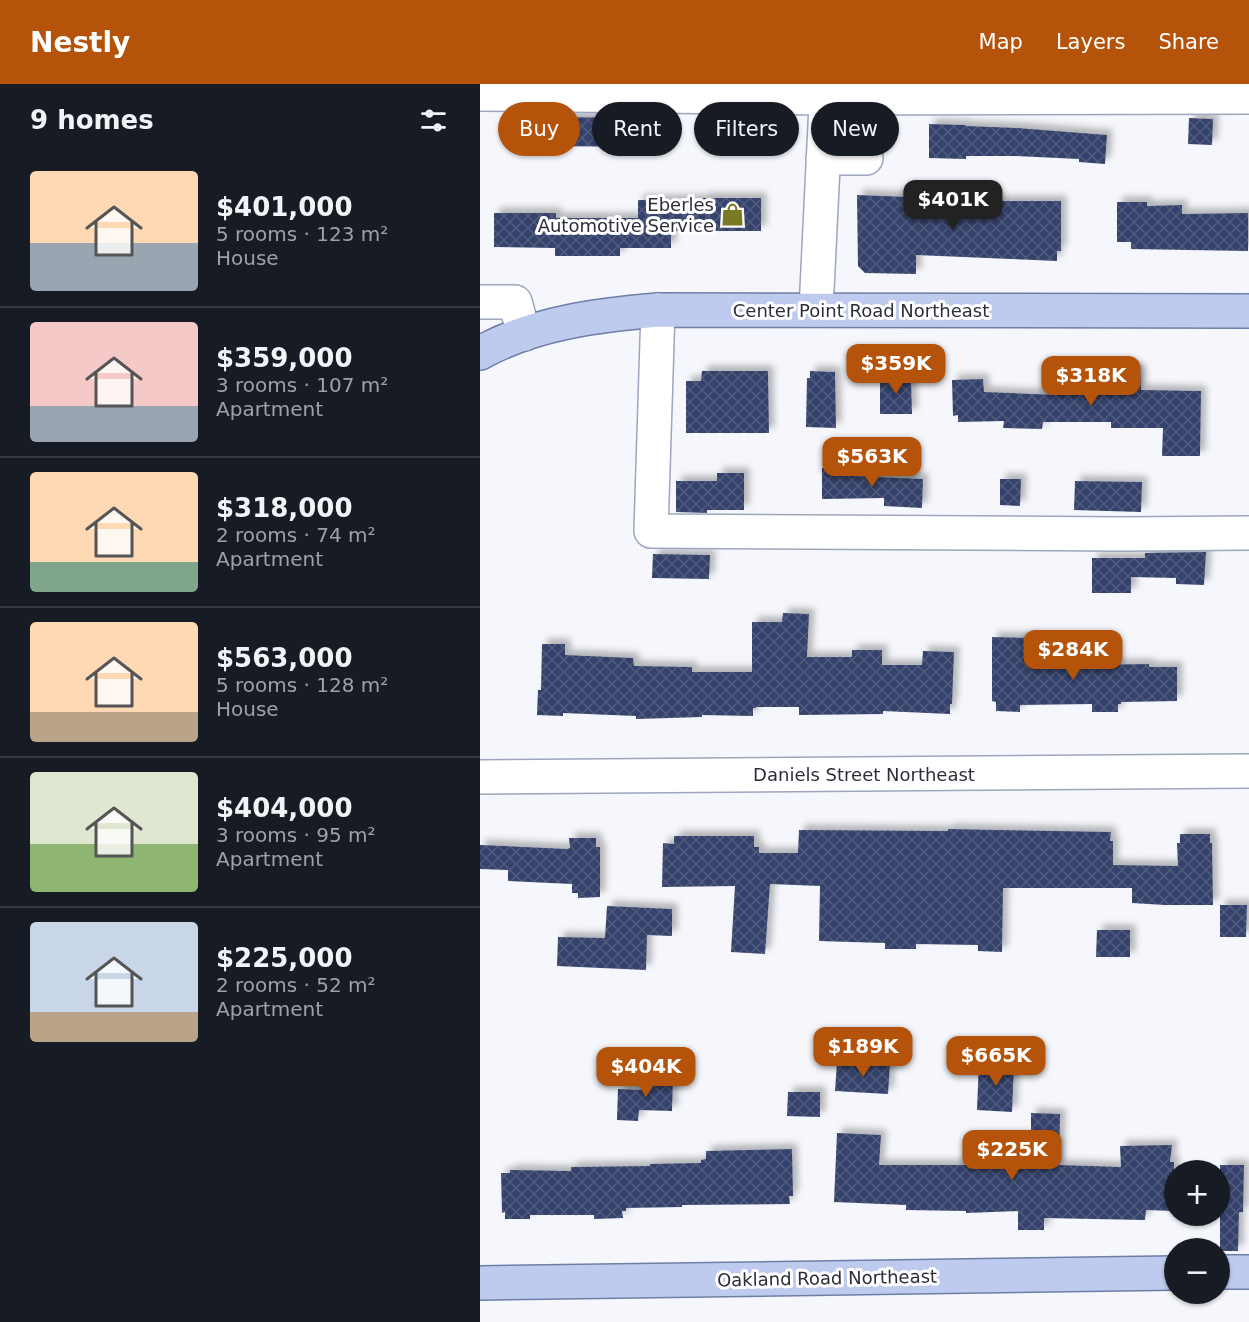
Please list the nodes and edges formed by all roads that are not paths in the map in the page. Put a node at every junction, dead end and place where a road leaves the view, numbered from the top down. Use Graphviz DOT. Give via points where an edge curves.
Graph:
graph roads {
  1 [pos="827,91"];
  2 [pos="480,94"];
  3 [pos="1249,97"];
  4 [pos="823,158"];
  5 [pos="866,158"];
  6 [pos="480,302"];
  7 [pos="658,310"];
  8 [pos="816,310"];
  9 [pos="1249,310"];
  10 [pos="525,334"];
  11 [pos="480,353"];
  12 [pos="1249,533"];
  13 [pos="1249,771"];
  14 [pos="480,777"];
  15 [pos="1230,1272"];
  16 [pos="1249,1272"];
  17 [pos="1164,1273"];
  18 [pos="480,1284"];
  1 -- 2 [label="street"];
  1 -- 3 [label="street"];
  1 -- 4 [label="street"];
  4 -- 5 [label="street"];
  4 -- 8 [label="street"];
  6 -- 10 [label="street" via="514,302"];
  7 -- 8 [label="main road, Center Point Road Northeast"];
  7 -- 10 [label="main road, Center Point Road Northeast" via="603,315"];
  7 -- 12 [label="street" via="651,531"];
  8 -- 9 [label="main road, Center Point Road Northeast"];
  10 -- 11 [label="main road, Center Point Road Northeast"];
  13 -- 14 [label="street, Daniels Street Northeast"];
  15 -- 16 [label="main road"];
  17 -- 18 [label="main road, Oakland Road Northeast"];
}
